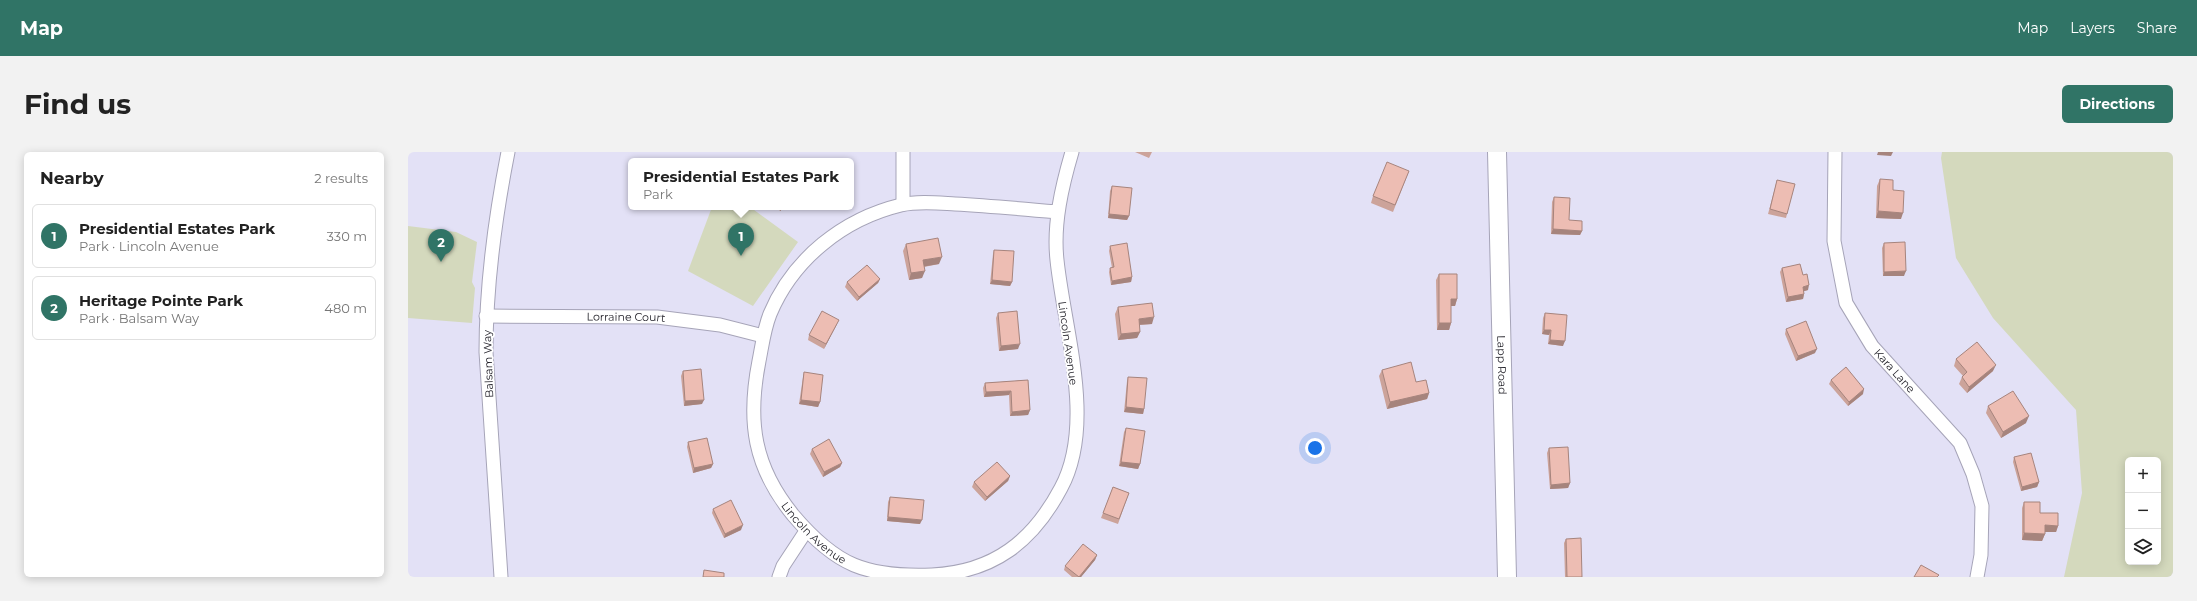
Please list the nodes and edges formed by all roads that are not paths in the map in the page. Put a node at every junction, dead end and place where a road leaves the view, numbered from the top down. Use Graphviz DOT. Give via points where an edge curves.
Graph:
graph roads {
  1 [pos="508,152"];
  2 [pos="903,152"];
  3 [pos="1072,152"];
  4 [pos="1497,152"];
  5 [pos="1835,152"];
  6 [pos="903,204"];
  7 [pos="1058,212"];
  8 [pos="486,316"];
  9 [pos="764,336"];
  10 [pos="806,531"];
  11 [pos="501,577"];
  12 [pos="779,577"];
  13 [pos="1508,577"];
  14 [pos="1977,577"];
  1 -- 8 [label="street, Balsam Way" via="498,202"];
  2 -- 6 [label="street"];
  3 -- 7 [label="street, Lincoln Avenue"];
  4 -- 13 [label="street, Lapp Road"];
  5 -- 14 [label="street, Kara Lane" via="1834,241 1846,304 1872,346 1960,443 1973,474 1982,506 1981,554"];
  6 -- 7 [label="street, Lincoln Avenue" via="934,203"];
  6 -- 9 [label="street, Lincoln Avenue" via="868,215 820,244 800,264 786,284 770,314"];
  7 -- 10 [label="street, Lincoln Avenue" via="1056,257 1075,384 1077,433 1069,472 1051,506 1019,544 1002,557 947,574 912,575 878,572 855,565 837,556"];
  8 -- 9 [label="street, Lorraine Court" via="657,317 720,325"];
  8 -- 11 [label="street, Balsam Way" via="486,352"];
  9 -- 10 [label="street, Lincoln Avenue" via="753,391 756,441 767,474 779,497"];
  10 -- 12 [label="street" via="783,566"];
}
